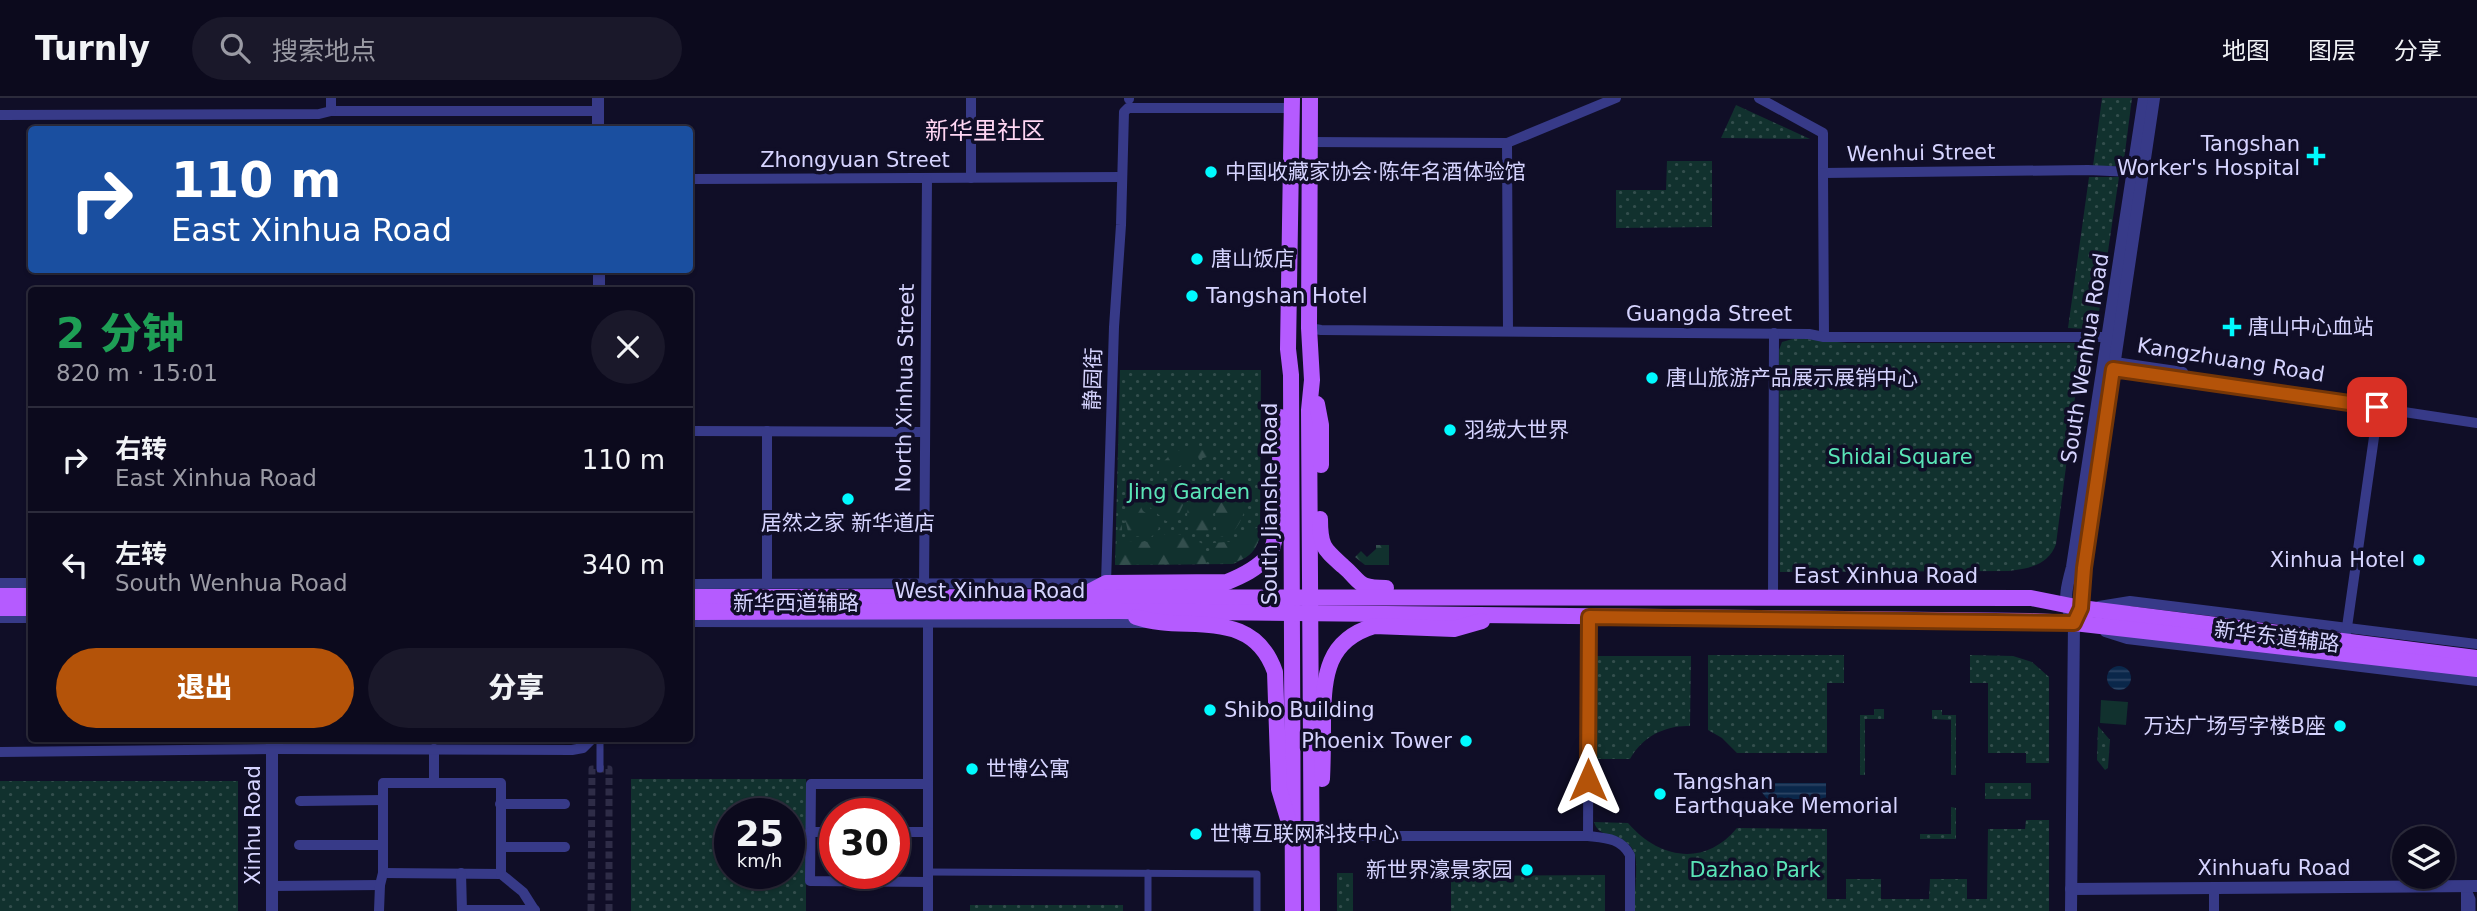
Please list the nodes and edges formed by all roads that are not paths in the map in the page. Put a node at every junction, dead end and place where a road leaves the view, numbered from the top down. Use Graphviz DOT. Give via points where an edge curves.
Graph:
graph roads {
  1 [pos="331,98"];
  2 [pos="971,98"];
  3 [pos="1310,98"];
  4 [pos="1616,98"];
  5 [pos="1759,98"];
  6 [pos="2144,98"];
  7 [pos="2154,98"];
  8 [pos="1292,103"];
  9 [pos="598,104"];
  10 [pos="331,111"];
  11 [pos="0,115"];
  12 [pos="598,126"];
  13 [pos="1309,142"];
  14 [pos="1507,143"];
  15 [pos="2133,172"];
  16 [pos="1823,173"];
  17 [pos="1122,177"];
  18 [pos="971,178"];
  19 [pos="693,179"];
  20 [pos="927,179"];
  21 [pos="1309,328"];
  22 [pos="1508,331"];
  23 [pos="1774,333"];
  24 [pos="1824,337"];
  25 [pos="2108,337"];
  26 [pos="1288,349"];
  27 [pos="2109,364"];
  28 [pos="1312,380"];
  29 [pos="2378,404"];
  30 [pos="2477,421"];
  31 [pos="693,431"];
  32 [pos="767,431"];
  33 [pos="924,432"];
  34 [pos="0,583"];
  35 [pos="28,583"];
  36 [pos="1106,583"];
  37 [pos="693,584"];
  38 [pos="767,584"];
  39 [pos="0,596"];
  40 [pos="28,596"];
  41 [pos="1082,596"];
  42 [pos="693,597"];
  43 [pos="1291,597"];
  44 [pos="1311,597"];
  45 [pos="1468,597"];
  46 [pos="1773,597"];
  47 [pos="926,603"];
  48 [pos="0,608"];
  49 [pos="28,608"];
  50 [pos="1118,611"];
  51 [pos="693,612"];
  52 [pos="2074,612"];
  53 [pos="1291,614"];
  54 [pos="1312,615"];
  55 [pos="1498,616"];
  56 [pos="1589,617"];
  57 [pos="0,618"];
  58 [pos="28,618"];
  59 [pos="693,622"];
  60 [pos="1154,623"];
  61 [pos="2346,634"];
  62 [pos="2477,644"];
  63 [pos="2477,657"];
  64 [pos="2477,669"];
  65 [pos="2477,681"];
  66 [pos="589,742"];
  67 [pos="600,742"];
  68 [pos="272,744"];
  69 [pos="434,749"];
  70 [pos="0,752"];
  71 [pos="600,769"];
  72 [pos="434,783"];
  73 [pos="928,784"];
  74 [pos="383,800"];
  75 [pos="300,801"];
  76 [pos="500,804"];
  77 [pos="565,804"];
  78 [pos="810,832"];
  79 [pos="819,832"];
  80 [pos="910,832"];
  81 [pos="928,832"];
  82 [pos="1293,834"];
  83 [pos="1320,836"];
  84 [pos="1588,836"];
  85 [pos="299,845"];
  86 [pos="383,845"];
  87 [pos="501,847"];
  88 [pos="565,847"];
  89 [pos="1312,864"];
  90 [pos="383,873"];
  91 [pos="461,873"];
  92 [pos="1148,873"];
  93 [pos="501,874"];
  94 [pos="928,877"];
  95 [pos="380,885"];
  96 [pos="272,886"];
  97 [pos="2472,886"];
  98 [pos="2214,888"];
  99 [pos="2071,889"];
  100 [pos="462,910"];
  101 [pos="272,911"];
  102 [pos="379,911"];
  103 [pos="535,911"];
  104 [pos="928,911"];
  105 [pos="1148,911"];
  106 [pos="1257,911"];
  107 [pos="1293,911"];
  108 [pos="1312,911"];
  109 [pos="1630,911"];
  110 [pos="2071,911"];
  111 [pos="2214,911"];
  112 [pos="2464,911"];
  113 [pos="2472,911"];
  1 -- 10 [label="street"];
  2 -- 18 [label="street"];
  3 -- 13 [label="main road, South Jianshe Road"];
  4 -- 14 [label="street"];
  5 -- 16 [label="street, Wenhui Street" via="1823,133"];
  6 -- 15 [label="street, South Wenhua Road"];
  7 -- 27 [label="street, South Wenhua Road"];
  8 -- 17 [label="street" via="1128,108 1124,112"];
  8 -- 26 [label="main road, South Jianshe Road"];
  9 -- 10 [label="street"];
  9 -- 12 [label="street"];
  10 -- 11 [label="street"];
  13 -- 14 [label="street"];
  13 -- 21 [label="main road, South Jianshe Road"];
  14 -- 22 [label="street"];
  15 -- 16 [label="street, Wenhui Street"];
  15 -- 25 [label="street, South Wenhua Road"];
  16 -- 24 [label="street"];
  17 -- 18 [label="street, Zhongyuan Street"];
  17 -- 36 [label="street, 静园街"];
  18 -- 20 [label="street, Zhongyuan Street"];
  19 -- 20 [label="street, Zhongyuan Street"];
  20 -- 33 [label="street, North Xinhua Street"];
  21 -- 22 [label="street, Guangda Street"];
  21 -- 28 [label="main road, South Jianshe Road"];
  22 -- 23 [label="street, Guangda Street"];
  23 -- 24 [label="street, Guangda Street"];
  23 -- 46 [label="street"];
  24 -- 25 [label="street, Guangda Street"];
  25 -- 27 [label="street, South Wenhua Road"];
  26 -- 36 [label="main road" via="1281,403 1277,533 1269,556 1245,576 1227,582"];
  26 -- 43 [label="main road, South Jianshe Road"];
  27 -- 29 [label="street, Kangzhuang Road"];
  27 -- 52 [label="street, South Wenhua Road"];
  28 -- 44 [label="main road, South Jianshe Road"];
  28 -- 45 [label="main road" via="1321,425 1320,532 1329,555 1366,586 1441,589"];
  29 -- 30 [label="street, Kangzhuang Road"];
  29 -- 61 [label="street"];
  31 -- 32 [label="street"];
  32 -- 33 [label="street"];
  32 -- 38 [label="street"];
  33 -- 47 [label="street, North Xinhua Street"];
  34 -- 35 [label="street"];
  36 -- 41 [label="main road"];
  36 -- 47 [label="street, 新华西道辅路"];
  37 -- 38 [label="street, 新华西道辅路"];
  38 -- 47 [label="street, 新华西道辅路"];
  39 -- 40 [label="main road"];
  41 -- 43 [label="main road, West Xinhua Road"];
  41 -- 47 [label="main road, West Xinhua Road"];
  42 -- 47 [label="main road, West Xinhua Road"];
  43 -- 44 [label="main road, East Xinhua Road"];
  43 -- 53 [label="main road, South Jianshe Road"];
  44 -- 45 [label="main road, East Xinhua Road"];
  44 -- 54 [label="main road, South Jianshe Road"];
  45 -- 46 [label="main road, East Xinhua Road"];
  46 -- 52 [label="main road, East Xinhua Road" via="2031,598"];
  47 -- 50 [label="main road, West Xinhua Road"];
  47 -- 51 [label="main road, West Xinhua Road"];
  47 -- 59 [label="street, 新华西道辅路"];
  47 -- 60 [label="street, 新华西道辅路"];
  47 -- 73 [label="street, North Xinhua Street"];
  48 -- 49 [label="main road"];
  50 -- 53 [label="main road, West Xinhua Road"];
  50 -- 60 [label="main road"];
  52 -- 56 [label="main road, East Xinhua Road"];
  52 -- 61 [label="main road, East Xinhua Road"];
  52 -- 64 [label="main road, East Xinhua Road"];
  52 -- 65 [label="street, 新华东道辅路" via="2126,639"];
  52 -- 99 [label="street, South Wenhua Road"];
  53 -- 54 [label="main road, East Xinhua Road"];
  53 -- 82 [label="main road, South Jianshe Road"];
  54 -- 55 [label="main road, East Xinhua Road"];
  54 -- 89 [label="main road, South Jianshe Road"];
  55 -- 56 [label="main road, East Xinhua Road"];
  55 -- 83 [label="main road" via="1454,629 1374,626 1351,637 1335,652 1324,684"];
  56 -- 84 [label="street"];
  57 -- 58 [label="street"];
  60 -- 82 [label="main road" via="1231,628 1257,642 1271,660 1279,789"];
  61 -- 62 [label="street, 新华东道辅路"];
  61 -- 63 [label="main road, East Xinhua Road"];
  66 -- 69 [label="street" via="572,750"];
  67 -- 71 [label="street"];
  68 -- 69 [label="street"];
  68 -- 70 [label="street"];
  68 -- 96 [label="street, Xinhu Road"];
  69 -- 72 [label="street"];
  72 -- 74 [label="street" via="383,783"];
  72 -- 76 [label="street" via="500,782"];
  73 -- 78 [label="street" via="811,784"];
  73 -- 81 [label="street, North Xinhua Street"];
  74 -- 75 [label="street"];
  74 -- 86 [label="street"];
  76 -- 77 [label="street"];
  76 -- 87 [label="street"];
  78 -- 79 [label="street"];
  78 -- 94 [label="street" via="810,881"];
  80 -- 81 [label="street"];
  81 -- 94 [label="street, North Xinhua Street"];
  82 -- 107 [label="main road, South Jianshe Road"];
  83 -- 84 [label="street"];
  83 -- 89 [label="main road"];
  84 -- 109 [label="street" via="1611,838 1630,855"];
  85 -- 86 [label="street"];
  86 -- 90 [label="street"];
  87 -- 88 [label="street"];
  87 -- 93 [label="street"];
  89 -- 108 [label="main road, South Jianshe Road"];
  90 -- 91 [label="street"];
  90 -- 95 [label="street"];
  91 -- 93 [label="street"];
  91 -- 100 [label="street"];
  92 -- 94 [label="street"];
  92 -- 105 [label="street"];
  92 -- 106 [label="street" via="1257,874"];
  93 -- 103 [label="street" via="523,892"];
  94 -- 104 [label="street, North Xinhua Street"];
  95 -- 96 [label="street"];
  95 -- 102 [label="street"];
  96 -- 101 [label="street, Xinhu Road"];
  97 -- 98 [label="street, Xinhuafu Road"];
  97 -- 112 [label="street"];
  97 -- 113 [label="street"];
  98 -- 99 [label="street, Xinhuafu Road"];
  98 -- 111 [label="street"];
  99 -- 110 [label="street, South Wenhua Road"];
  100 -- 103 [label="street"];
}
